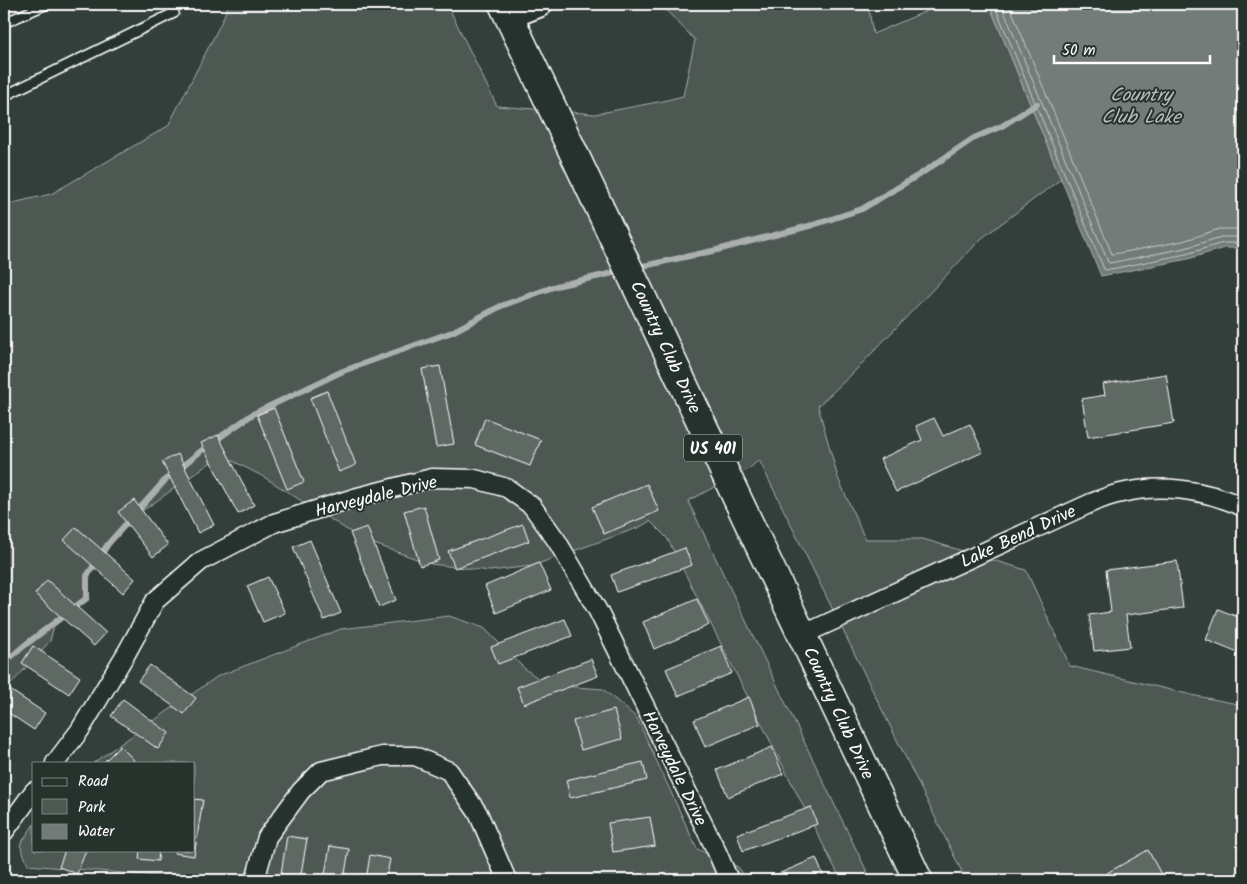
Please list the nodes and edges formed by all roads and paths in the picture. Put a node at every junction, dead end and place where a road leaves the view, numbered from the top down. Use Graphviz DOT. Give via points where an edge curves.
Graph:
graph roads {
  1 [pos="47,4"];
  2 [pos="170,4"];
  3 [pos="539,4"];
  4 [pos="506,10"];
  5 [pos="4,23"];
  6 [pos="4,96"];
  7 [pos="1243,507"];
  8 [pos="802,635"];
  9 [pos="57,762"];
  10 [pos="32,794"];
  11 [pos="4,832"];
  12 [pos="255,880"];
  13 [pos="506,880"];
  14 [pos="729,880"];
  15 [pos="918,880"];
  1 -- 5 [label="lane"];
  2 -- 6 [label="lane" via="174,13"];
  3 -- 4 [label="street"];
  4 -- 8 [label="main road, Country Club Drive / US 401"];
  7 -- 8 [label="street, Lake Bend Drive" via="1202,493 1174,489 1117,494"];
  8 -- 15 [label="main road, Country Club Drive / US 401"];
  9 -- 14 [label="street, Harveydale Drive" via="80,730 155,601 201,561 274,523 354,498 432,478 475,479 507,488 532,506 557,541 598,611"];
  10 -- 11 [label="street"];
  12 -- 13 [label="street" via="268,837 301,791 321,771 382,756 415,756 449,771 478,813"];
}
